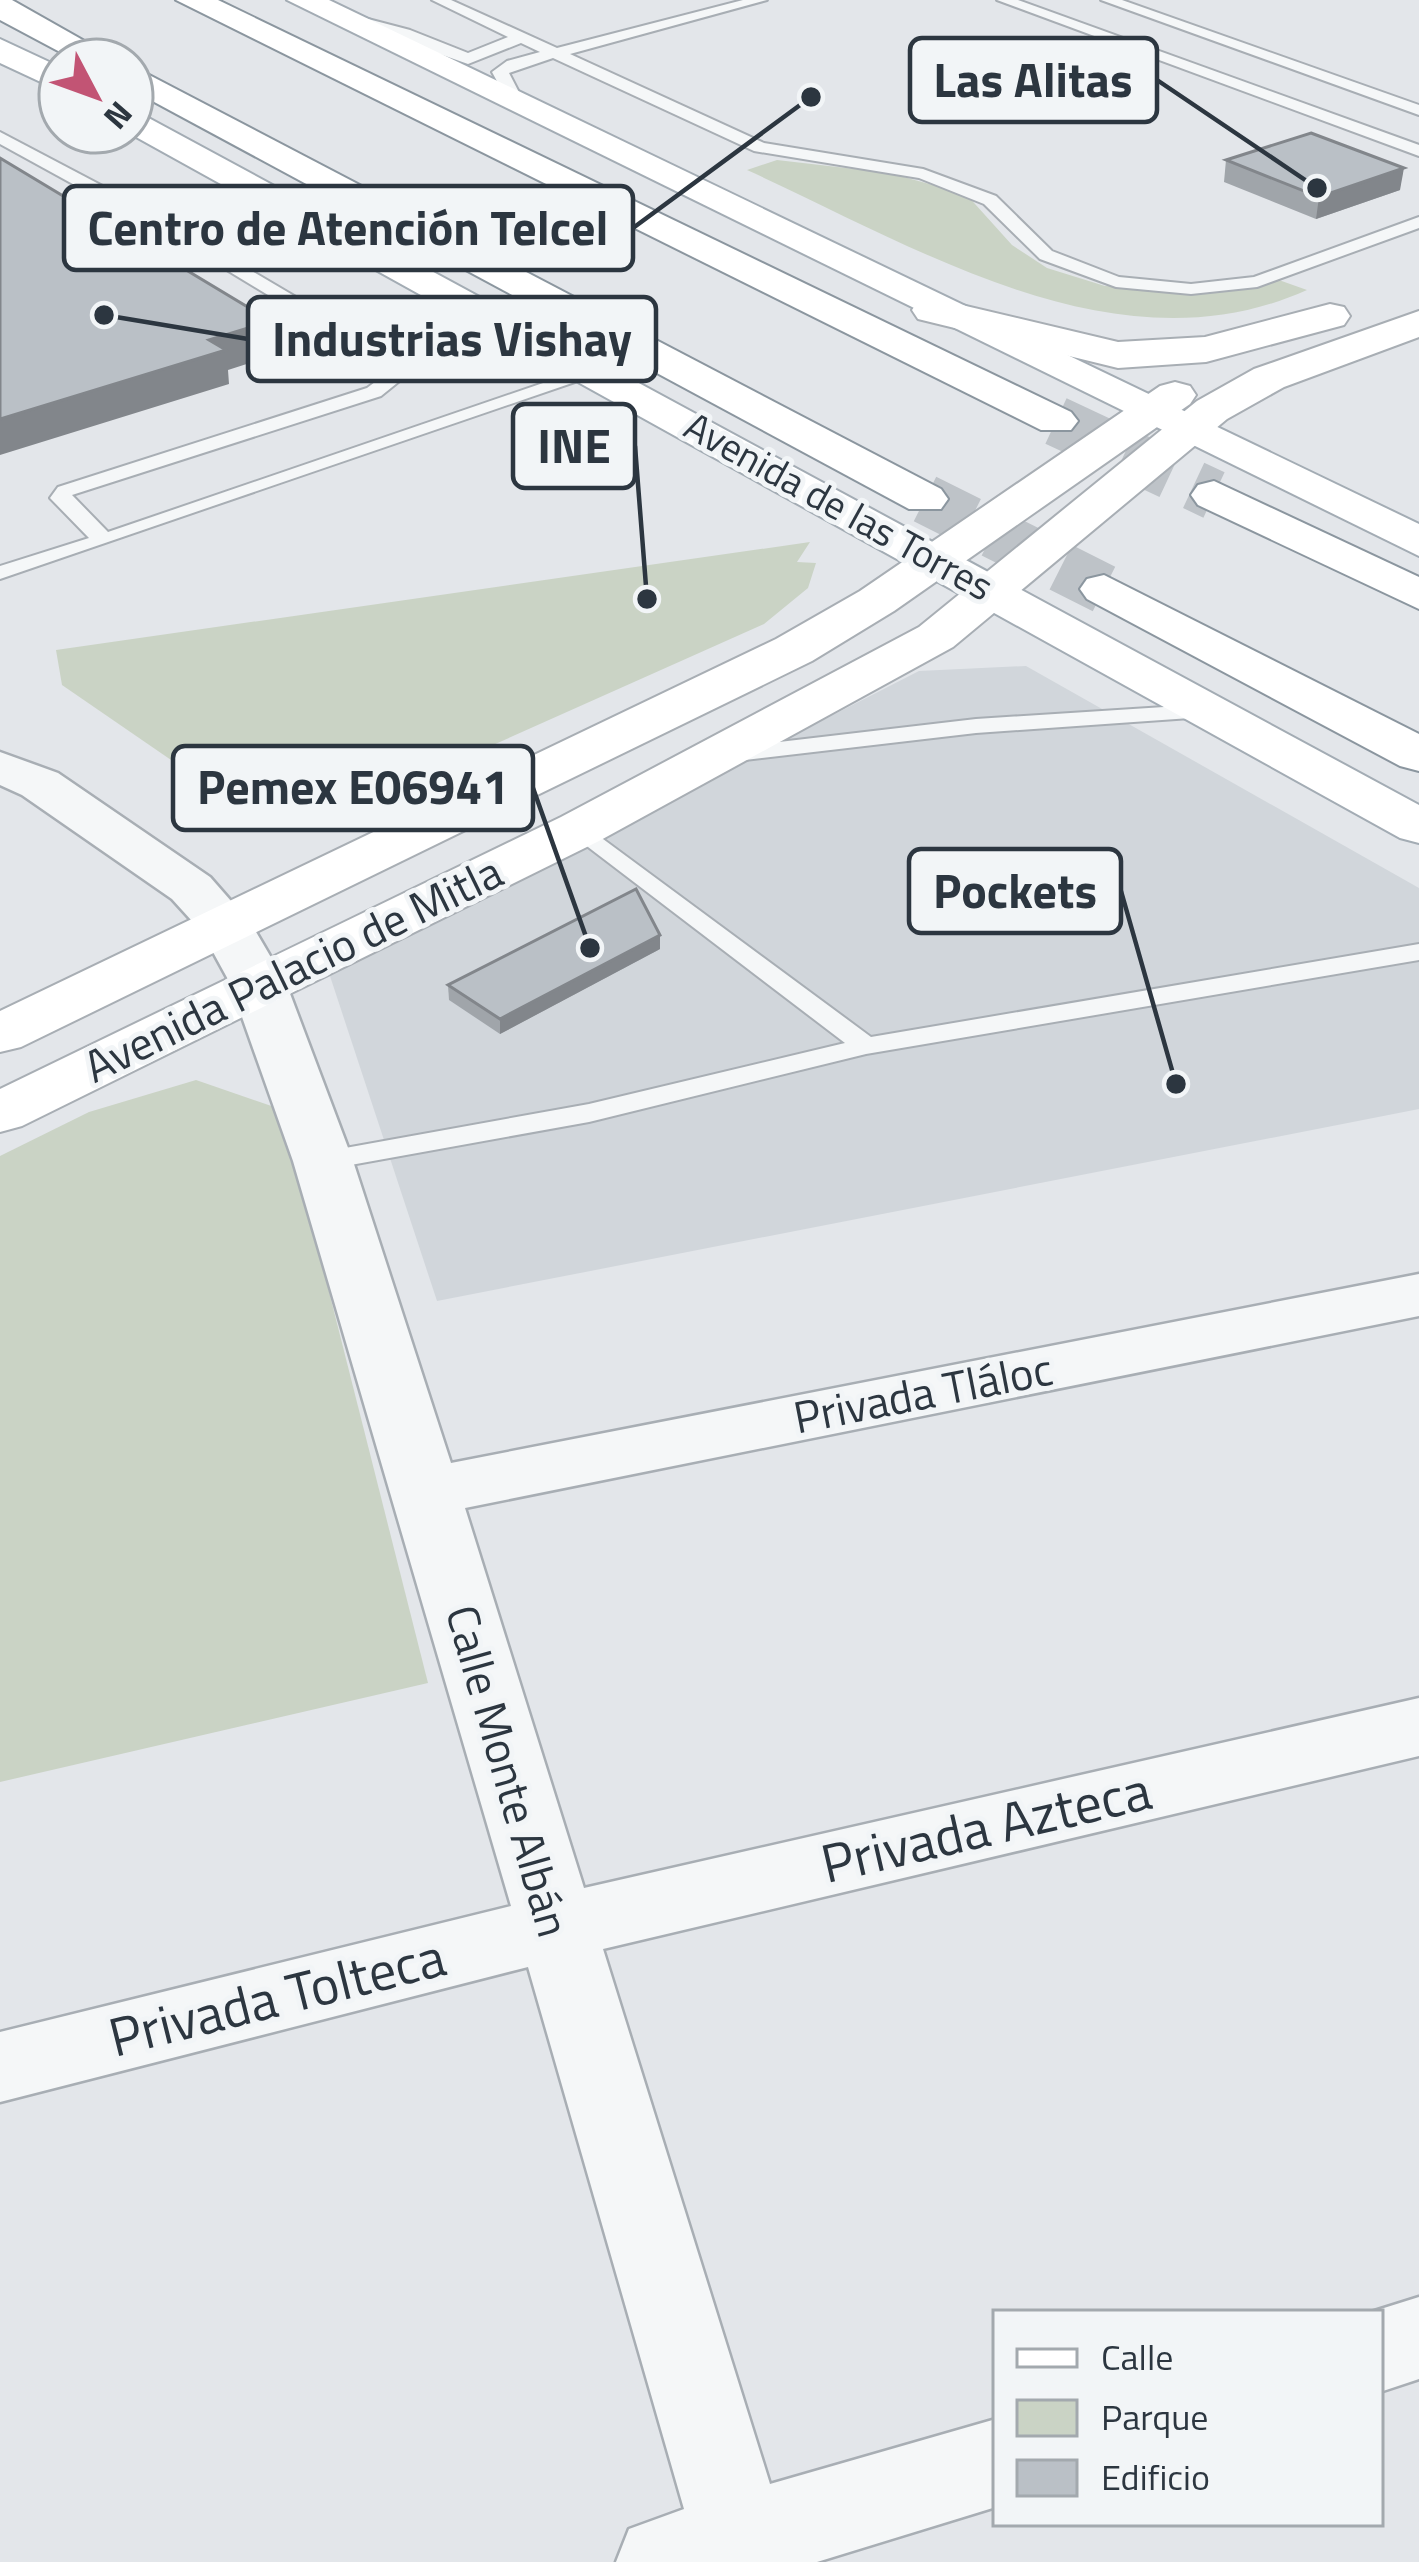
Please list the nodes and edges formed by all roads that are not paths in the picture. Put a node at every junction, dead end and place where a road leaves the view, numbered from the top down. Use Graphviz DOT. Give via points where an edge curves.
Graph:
graph roads {
  1 [pos="192,0"];
  2 [pos="303,0"];
  3 [pos="439,0"];
  4 [pos="760,0"];
  5 [pos="1004,0"];
  6 [pos="1108,0"];
  7 [pos="0,8"];
  8 [pos="343,18"];
  9 [pos="46,36"];
  10 [pos="524,38"];
  11 [pos="0,49"];
  12 [pos="555,52"];
  13 [pos="36,68"];
  14 [pos="156,89"];
  15 [pos="1288,102"];
  16 [pos="517,104"];
  17 [pos="1323,107"];
  18 [pos="1419,110"];
  19 [pos="1419,131"];
  20 [pos="156,133"];
  21 [pos="0,136"];
  22 [pos="1419,140"];
  23 [pos="1419,151"];
  24 [pos="108,196"];
  25 [pos="152,217"];
  26 [pos="1419,222"];
  27 [pos="1419,288"];
  28 [pos="1375,305"];
  29 [pos="932,310"];
  30 [pos="1419,323"];
  31 [pos="594,372"];
  32 [pos="1056,421"];
  33 [pos="1167,422"];
  34 [pos="1214,495"];
  35 [pos="925,499"];
  36 [pos="104,540"];
  37 [pos="1419,542"];
  38 [pos="934,560"];
  39 [pos="0,573"];
  40 [pos="1104,589"];
  41 [pos="993,590"];
  42 [pos="1419,595"];
  43 [pos="1213,711"];
  44 [pos="1419,755"];
  45 [pos="716,756"];
  46 [pos="0,767"];
  47 [pos="1419,826"];
  48 [pos="580,830"];
  49 [pos="1419,952"];
  50 [pos="242,954"];
  51 [pos="0,1034"];
  52 [pos="866,1046"];
  53 [pos="0,1113"];
  54 [pos="323,1161"];
  55 [pos="1419,1295"];
  56 [pos="426,1492"];
  57 [pos="1419,1727"];
  58 [pos="553,1928"];
  59 [pos="0,2067"];
  60 [pos="1419,2338"];
  61 [pos="1383,2349"];
  62 [pos="993,2464"];
  63 [pos="716,2554"];
  1 -- 32 [label="main road"];
  2 -- 8 [label="main road"];
  3 -- 10 [label="lane"];
  4 -- 12 [label="lane"];
  5 -- 15 [label="lane"];
  6 -- 18 [label="lane"];
  7 -- 9 [label="main road"];
  8 -- 10 [label="lane" via="468,59"];
  8 -- 16 [label="main road"];
  10 -- 12 [label="lane"];
  11 -- 13 [label="main road"];
  12 -- 16 [label="lane" via="500,72"];
  12 -- 26 [label="lane" via="760,147 940,180 990,200 1058,262 1098,277 1191,289 1257,282"];
  14 -- 35 [label="main road, Avenida de las Torres"];
  15 -- 17 [label="lane"];
  15 -- 23 [label="lane"];
  16 -- 29 [label="main road"];
  17 -- 19 [label="lane"];
  17 -- 22 [label="lane"];
  20 -- 31 [label="main road, Avenida de las Torres"];
  21 -- 24 [label="lane"];
  25 -- 36 [label="lane" via="394,363 397,375 374,392 65,491 65,507"];
  27 -- 28 [label="main road"];
  28 -- 29 [label="main road" via="1165,355 1118,355"];
  28 -- 33 [label="main road" via="1216,372"];
  29 -- 33 [label="main road"];
  30 -- 33 [label="main road"];
  31 -- 36 [label="lane"];
  31 -- 38 [label="main road, Avenida de las Torres"];
  33 -- 37 [label="main road"];
  33 -- 38 [label="main road, Avenida Palacio de Mitla"];
  33 -- 41 [label="main road, Avenida Palacio de Mitla"];
  34 -- 42 [label="main road"];
  36 -- 39 [label="lane"];
  38 -- 41 [label="main road, Avenida de las Torres"];
  38 -- 50 [label="main road, Avenida Palacio de Mitla" via="794,650"];
  40 -- 44 [label="main road"];
  41 -- 43 [label="main road, Avenida de las Torres"];
  41 -- 45 [label="main road, Avenida Palacio de Mitla" via="936,637"];
  43 -- 45 [label="lane" via="976,726"];
  43 -- 47 [label="main road, Avenida de las Torres"];
  45 -- 48 [label="main road, Avenida Palacio de Mitla"];
  46 -- 50 [label="street" via="40,784 191,888"];
  48 -- 50 [label="main road, Avenida Palacio de Mitla"];
  48 -- 52 [label="lane"];
  49 -- 52 [label="lane"];
  50 -- 51 [label="main road, Avenida Palacio de Mitla"];
  50 -- 53 [label="main road, Avenida Palacio de Mitla"];
  50 -- 54 [label="street, Calle Monte Albán"];
  52 -- 54 [label="lane" via="589,1113"];
  54 -- 56 [label="street, Calle Monte Albán"];
  55 -- 56 [label="street, Privada Tláloc"];
  56 -- 58 [label="street, Calle Monte Albán"];
  57 -- 58 [label="street, Privada Azteca"];
  58 -- 59 [label="street, Privada Tolteca"];
  58 -- 63 [label="street, Calle Monte Albán"];
  60 -- 61 [label="street"];
  62 -- 63 [label="street"];
}
